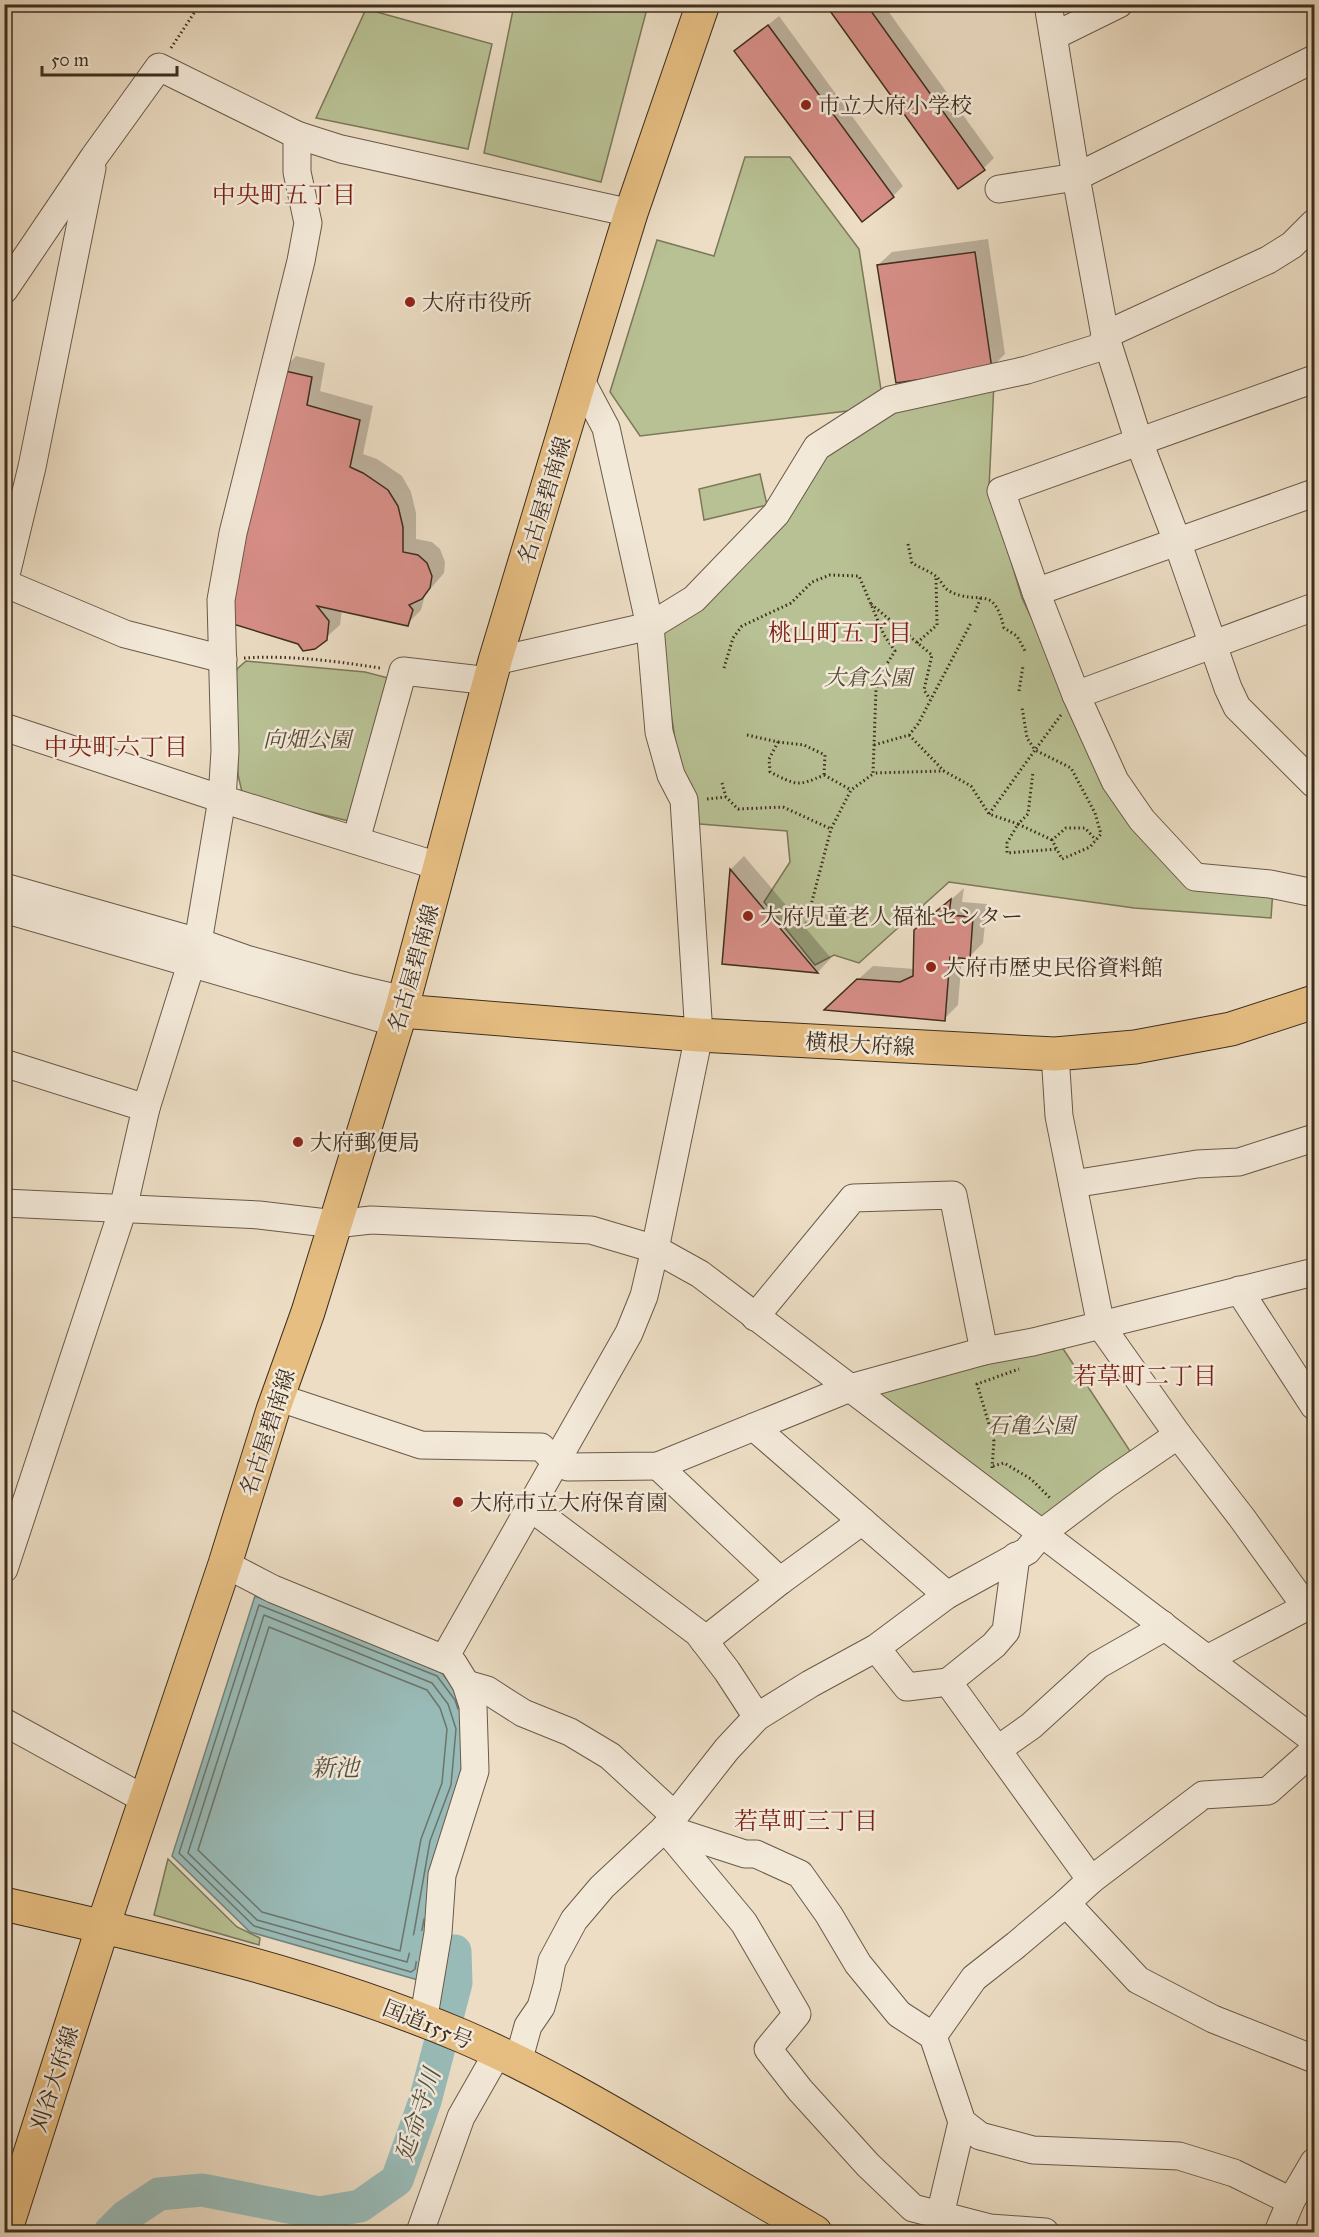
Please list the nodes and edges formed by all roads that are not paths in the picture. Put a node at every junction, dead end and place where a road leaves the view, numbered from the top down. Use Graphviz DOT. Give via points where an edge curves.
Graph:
graph roads {
  1 [pos="703,4"];
  2 [pos="1048,4"];
  3 [pos="1119,4"];
  4 [pos="1054,36"];
  5 [pos="1314,59"];
  6 [pos="297,135"];
  7 [pos="94,157"];
  8 [pos="1076,177"];
  9 [pos="999,189"];
  10 [pos="631,213"];
  11 [pos="1314,223"];
  12 [pos="4,290"];
  13 [pos="1106,335"];
  14 [pos="1314,379"];
  15 [pos="580,380"];
  16 [pos="1139,442"];
  17 [pos="1314,493"];
  18 [pos="1177,541"];
  19 [pos="5,583"];
  20 [pos="1036,592"];
  21 [pos="1314,607"];
  22 [pos="650,626"];
  23 [pos="1213,643"];
  24 [pos="223,659"];
  25 [pos="493,671"];
  26 [pos="1069,704"];
  27 [pos="4,727"];
  28 [pos="1311,773"];
  29 [pos="222,799"];
  30 [pos="356,840"];
  31 [pos="441,867"];
  32 [pos="4,887"];
  33 [pos="1314,893"];
  34 [pos="4,909"];
  35 [pos="195,953"];
  36 [pos="1314,1002"];
  37 [pos="401,1011"];
  38 [pos="699,1035"];
  39 [pos="1054,1054"];
  40 [pos="4,1063"];
  41 [pos="146,1108"];
  42 [pos="1314,1140"];
  43 [pos="1073,1184"];
  44 [pos="4,1203"];
  45 [pos="123,1209"];
  46 [pos="335,1224"];
  47 [pos="655,1249"];
  48 [pos="1314,1272"];
  49 [pos="1239,1290"];
  50 [pos="755,1317"];
  51 [pos="1101,1326"];
  52 [pos="984,1351"];
  53 [pos="850,1388"];
  54 [pos="277,1397"];
  55 [pos="1314,1406"];
  56 [pos="754,1427"];
  57 [pos="1178,1435"];
  58 [pos="556,1462"];
  59 [pos="658,1466"];
  60 [pos="530,1507"];
  61 [pos="862,1521"];
  62 [pos="1042,1533"];
  63 [pos="1016,1556"];
  64 [pos="225,1564"];
  65 [pos="4,1569"];
  66 [pos="780,1581"];
  67 [pos="947,1595"];
  68 [pos="1310,1605"];
  69 [pos="1162,1624"];
  70 [pos="704,1641"];
  71 [pos="876,1647"];
  72 [pos="444,1659"];
  73 [pos="1207,1659"];
  74 [pos="948,1682"];
  75 [pos="466,1684"];
  76 [pos="757,1718"];
  77 [pos="4,1722"];
  78 [pos="1314,1740"];
  79 [pos="997,1750"];
  80 [pos="1314,1750"];
  81 [pos="146,1800"];
  82 [pos="670,1822"];
  83 [pos="1091,1880"];
  84 [pos="1066,1903"];
  85 [pos="4,1904"];
  86 [pos="103,1926"];
  87 [pos="424,2022"];
  88 [pos="933,2036"];
  89 [pos="508,2057"];
  90 [pos="1314,2059"];
  91 [pos="962,2122"];
  92 [pos="1314,2162"];
  93 [pos="1291,2201"];
  94 [pos="939,2224"];
  95 [pos="5,2232"];
  96 [pos="420,2232"];
  97 [pos="815,2232"];
  98 [pos="1045,2232"];
  99 [pos="1278,2232"];
  1 -- 10 [label="main road, 名古屋碧南線"];
  2 -- 4 [label="street"];
  3 -- 4 [label="street"];
  4 -- 8 [label="street"];
  5 -- 8 [label="street"];
  6 -- 7 [label="street" via="159,67"];
  6 -- 10 [label="street"];
  6 -- 24 [label="street" via="297,172 308,222 233,533 221,600"];
  7 -- 12 [label="street"];
  7 -- 19 [label="street"];
  8 -- 9 [label="street"];
  8 -- 13 [label="street"];
  10 -- 15 [label="main road, 名古屋碧南線"];
  11 -- 13 [label="street" via="1292,245 1268,260"];
  13 -- 16 [label="street"];
  13 -- 22 [label="street" via="1101,347 1027,370 881,405 817,447 776,514 694,599"];
  14 -- 16 [label="street"];
  15 -- 22 [label="street" via="606,428"];
  15 -- 25 [label="main road, 名古屋碧南線"];
  16 -- 18 [label="street"];
  16 -- 20 [label="street" via="1001,491"];
  17 -- 18 [label="street"];
  18 -- 20 [label="street"];
  18 -- 23 [label="street"];
  19 -- 24 [label="street" via="124,634"];
  20 -- 26 [label="street"];
  21 -- 23 [label="street"];
  22 -- 25 [label="street"];
  22 -- 38 [label="street" via="659,732 671,775 684,800"];
  23 -- 26 [label="street"];
  23 -- 28 [label="street" via="1238,707"];
  24 -- 29 [label="street"];
  25 -- 30 [label="street" via="403,671"];
  25 -- 31 [label="main road, 名古屋碧南線"];
  26 -- 33 [label="street" via="1142,820 1195,877 1270,884"];
  27 -- 29 [label="street"];
  29 -- 30 [label="street"];
  29 -- 35 [label="street"];
  30 -- 31 [label="street"];
  31 -- 37 [label="main road, 名古屋碧南線"];
  32 -- 35 [label="street"];
  34 -- 35 [label="street"];
  35 -- 37 [label="street" via="246,959 352,988"];
  35 -- 41 [label="street"];
  36 -- 39 [label="main road, 横根大府線" via="1231,1029 1135,1047"];
  37 -- 38 [label="main road, 横根大府線"];
  37 -- 46 [label="main road, 名古屋碧南線"];
  38 -- 39 [label="main road, 横根大府線"];
  38 -- 47 [label="street"];
  39 -- 43 [label="street" via="1059,1116"];
  40 -- 41 [label="street"];
  41 -- 45 [label="street"];
  42 -- 43 [label="street" via="1239,1162 1197,1164"];
  43 -- 51 [label="street"];
  44 -- 45 [label="street"];
  45 -- 46 [label="street" via="259,1215"];
  45 -- 65 [label="street"];
  46 -- 47 [label="street" via="371,1220 591,1230"];
  46 -- 54 [label="main road, 名古屋碧南線"];
  47 -- 50 [label="street" via="700,1274"];
  47 -- 58 [label="street" via="644,1296 629,1333"];
  48 -- 49 [label="street"];
  49 -- 51 [label="street"];
  49 -- 55 [label="street"];
  50 -- 52 [label="street" via="853,1198 953,1195"];
  50 -- 53 [label="street"];
  51 -- 52 [label="street"];
  51 -- 57 [label="street"];
  52 -- 53 [label="street"];
  53 -- 56 [label="street"];
  53 -- 62 [label="street" via="987,1476"];
  54 -- 58 [label="street" via="421,1445 541,1448"];
  54 -- 64 [label="main road, 名古屋碧南線"];
  56 -- 59 [label="street"];
  56 -- 61 [label="street"];
  57 -- 62 [label="street"];
  57 -- 68 [label="street"];
  58 -- 59 [label="street" via="568,1467"];
  58 -- 60 [label="street"];
  59 -- 66 [label="street"];
  60 -- 70 [label="street"];
  60 -- 72 [label="street"];
  61 -- 66 [label="street"];
  61 -- 67 [label="street"];
  62 -- 63 [label="street" via="1027,1551"];
  62 -- 69 [label="street"];
  63 -- 67 [label="street"];
  63 -- 74 [label="street" via="1006,1631"];
  64 -- 72 [label="street" via="273,1589"];
  64 -- 81 [label="main road, 名古屋碧南線"];
  66 -- 70 [label="street"];
  67 -- 71 [label="street"];
  68 -- 73 [label="street"];
  69 -- 73 [label="street"];
  69 -- 79 [label="street" via="1156,1632 1098,1665 1031,1726"];
  70 -- 76 [label="street"];
  71 -- 74 [label="street" via="907,1687"];
  71 -- 76 [label="street"];
  72 -- 75 [label="street" via="453,1663"];
  73 -- 78 [label="street"];
  74 -- 79 [label="street"];
  75 -- 82 [label="street" via="488,1690 523,1713 570,1732 610,1756"];
  75 -- 87 [label="street" via="473,1706 475,1771 442,1875 437,1944"];
  76 -- 82 [label="street" via="727,1749"];
  77 -- 81 [label="street"];
  79 -- 83 [label="street"];
  80 -- 83 [label="street" via="1268,1791 1203,1795"];
  81 -- 86 [label="main road, 名古屋碧南線"];
  82 -- 88 [label="street" via="800,1874 865,1972 899,2014"];
  82 -- 89 [label="street" via="602,1887 574,1920 552,1961 541,2007"];
  82 -- 94 [label="street" via="744,1923 797,2014 768,2049 868,2165 913,2208"];
  83 -- 84 [label="street"];
  84 -- 88 [label="street" via="974,1978"];
  84 -- 90 [label="street" via="1138,1980 1214,2019"];
  85 -- 86 [label="main road, 国道155号"];
  86 -- 87 [label="main road, 国道155号" via="275,1970"];
  86 -- 95 [label="main road, 刈谷大府線"];
  87 -- 89 [label="main road, 国道155号"];
  88 -- 91 [label="street"];
  89 -- 96 [label="street" via="461,2117"];
  89 -- 97 [label="main road, 国道155号" via="603,2107"];
  91 -- 93 [label="street" via="980,2136 1033,2150 1179,2156 1234,2173"];
  91 -- 94 [label="street"];
  92 -- 93 [label="street"];
  93 -- 99 [label="street"];
  94 -- 98 [label="street"];
}
